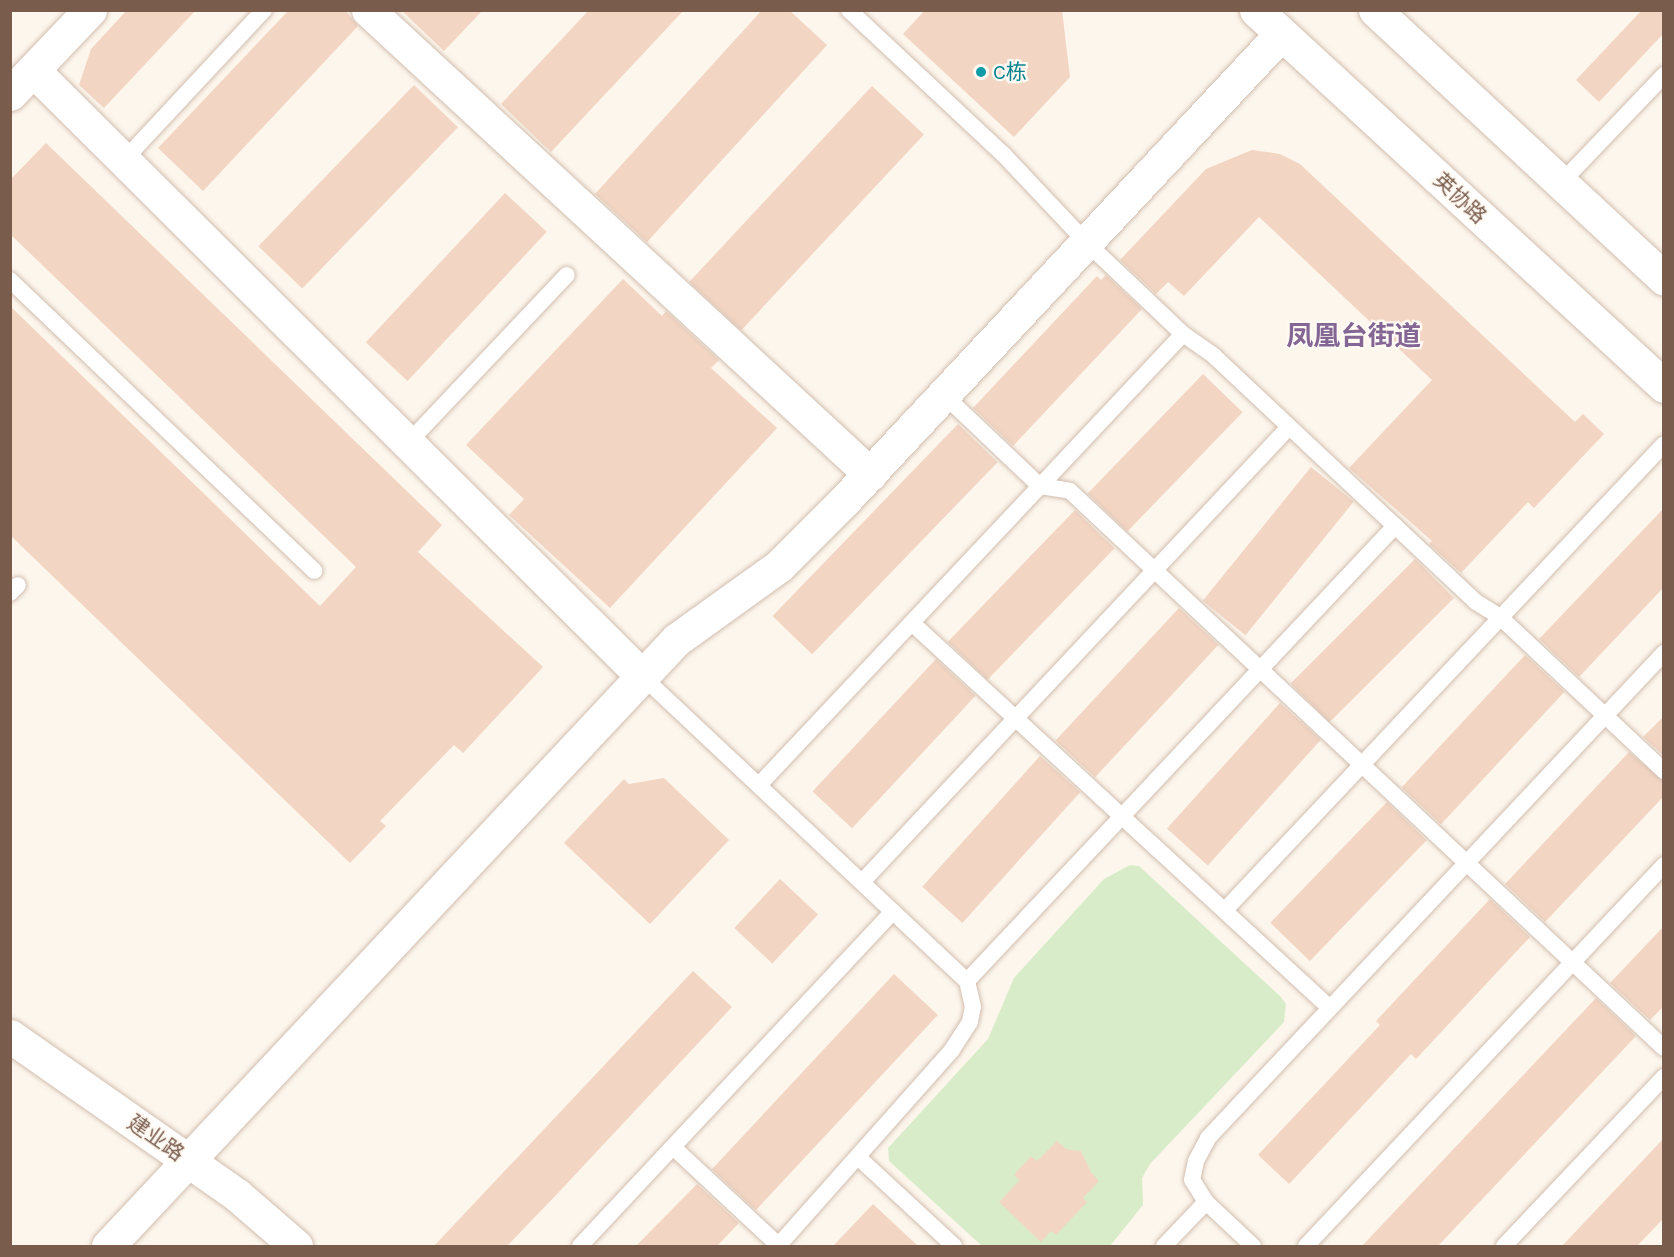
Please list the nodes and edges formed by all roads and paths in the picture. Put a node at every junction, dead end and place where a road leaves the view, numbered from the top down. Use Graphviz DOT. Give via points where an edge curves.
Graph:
graph roads {
  1 [pos="90,10"];
  2 [pos="264,10"];
  3 [pos="368,10"];
  4 [pos="849,10"];
  5 [pos="1256,10"];
  6 [pos="1375,10"];
  7 [pos="1281,34"];
  8 [pos="33,70"];
  9 [pos="1664,75"];
  10 [pos="10,94"];
  11 [pos="124,160"];
  12 [pos="1560,184"];
  13 [pos="1087,243"];
  14 [pos="567,275"];
  15 [pos="1664,279"];
  16 [pos="10,280"];
  17 [pos="1184,334"];
  18 [pos="1664,386"];
  19 [pos="944,395"];
  20 [pos="1289,427"];
  21 [pos="408,443"];
  22 [pos="1664,444"];
  23 [pos="870,474"];
  24 [pos="1040,486"];
  25 [pos="1395,526"];
  26 [pos="1155,570"];
  27 [pos="314,571"];
  28 [pos="1500,617"];
  29 [pos="912,623"];
  30 [pos="1664,653"];
  31 [pos="1260,669"];
  32 [pos="642,676"];
  33 [pos="1605,716"];
  34 [pos="1015,719"];
  35 [pos="1362,764"];
  36 [pos="1664,771"];
  37 [pos="759,785"];
  38 [pos="1124,814"];
  39 [pos="1467,863"];
  40 [pos="1664,865"];
  41 [pos="862,882"];
  42 [pos="1225,910"];
  43 [pos="893,911"];
  44 [pos="1573,962"];
  45 [pos="967,981"];
  46 [pos="1330,1008"];
  47 [pos="10,1036"];
  48 [pos="1664,1048"];
  49 [pos="1664,1077"];
  50 [pos="673,1147"];
  51 [pos="860,1159"];
  52 [pos="188,1161"];
  53 [pos="1206,1202"];
  54 [pos="108,1246"];
  55 [pos="296,1246"];
  56 [pos="580,1246"];
  57 [pos="778,1246"];
  58 [pos="954,1246"];
  59 [pos="1164,1246"];
  60 [pos="1253,1246"];
  61 [pos="1306,1246"];
  62 [pos="1504,1246"];
  1 -- 8 [label="street"];
  2 -- 11 [label="lane"];
  3 -- 23 [label="street"];
  4 -- 13 [label="lane" via="1004,155"];
  5 -- 7 [label="street, 英协路"];
  6 -- 12 [label="street"];
  7 -- 13 [label="street"];
  7 -- 18 [label="street, 英协路"];
  8 -- 10 [label="street"];
  8 -- 11 [label="street"];
  9 -- 12 [label="lane"];
  11 -- 21 [label="street"];
  12 -- 15 [label="street"];
  13 -- 17 [label="lane"];
  13 -- 19 [label="street"];
  14 -- 21 [label="lane"];
  16 -- 27 [label="lane"];
  17 -- 20 [label="lane" via="1214,356"];
  17 -- 24 [label="lane"];
  19 -- 23 [label="street"];
  19 -- 24 [label="lane"];
  20 -- 25 [label="lane"];
  20 -- 26 [label="lane"];
  21 -- 32 [label="street"];
  22 -- 28 [label="lane"];
  23 -- 32 [label="street" via="779,566 676,640"];
  24 -- 26 [label="lane" via="1070,491"];
  24 -- 29 [label="lane"];
  25 -- 28 [label="lane" via="1476,602"];
  25 -- 31 [label="lane"];
  26 -- 31 [label="lane"];
  26 -- 34 [label="lane"];
  28 -- 33 [label="lane"];
  28 -- 35 [label="lane"];
  29 -- 34 [label="lane"];
  29 -- 37 [label="lane"];
  30 -- 33 [label="lane"];
  31 -- 35 [label="lane"];
  31 -- 38 [label="lane"];
  32 -- 37 [label="lane"];
  32 -- 52 [label="street"];
  33 -- 36 [label="lane"];
  33 -- 39 [label="lane"];
  34 -- 38 [label="lane" via="1100,799"];
  34 -- 41 [label="lane"];
  35 -- 39 [label="lane"];
  35 -- 42 [label="lane"];
  37 -- 41 [label="lane"];
  38 -- 42 [label="lane"];
  38 -- 45 [label="lane"];
  39 -- 44 [label="lane"];
  39 -- 46 [label="lane"];
  40 -- 44 [label="lane"];
  41 -- 43 [label="lane"];
  42 -- 46 [label="lane"];
  43 -- 45 [label="lane"];
  43 -- 50 [label="lane"];
  44 -- 48 [label="lane"];
  44 -- 61 [label="lane"];
  45 -- 51 [label="lane" via="973,1006 970,1022 952,1050"];
  46 -- 53 [label="lane" via="1208,1138 1196,1161 1192,1180"];
  47 -- 52 [label="street, 建业路"];
  49 -- 62 [label="lane"];
  50 -- 56 [label="lane"];
  50 -- 57 [label="lane"];
  51 -- 57 [label="lane"];
  51 -- 58 [label="lane"];
  52 -- 54 [label="street"];
  52 -- 55 [label="street, 建业路" via="237,1195"];
  53 -- 59 [label="lane"];
  53 -- 60 [label="lane"];
}
